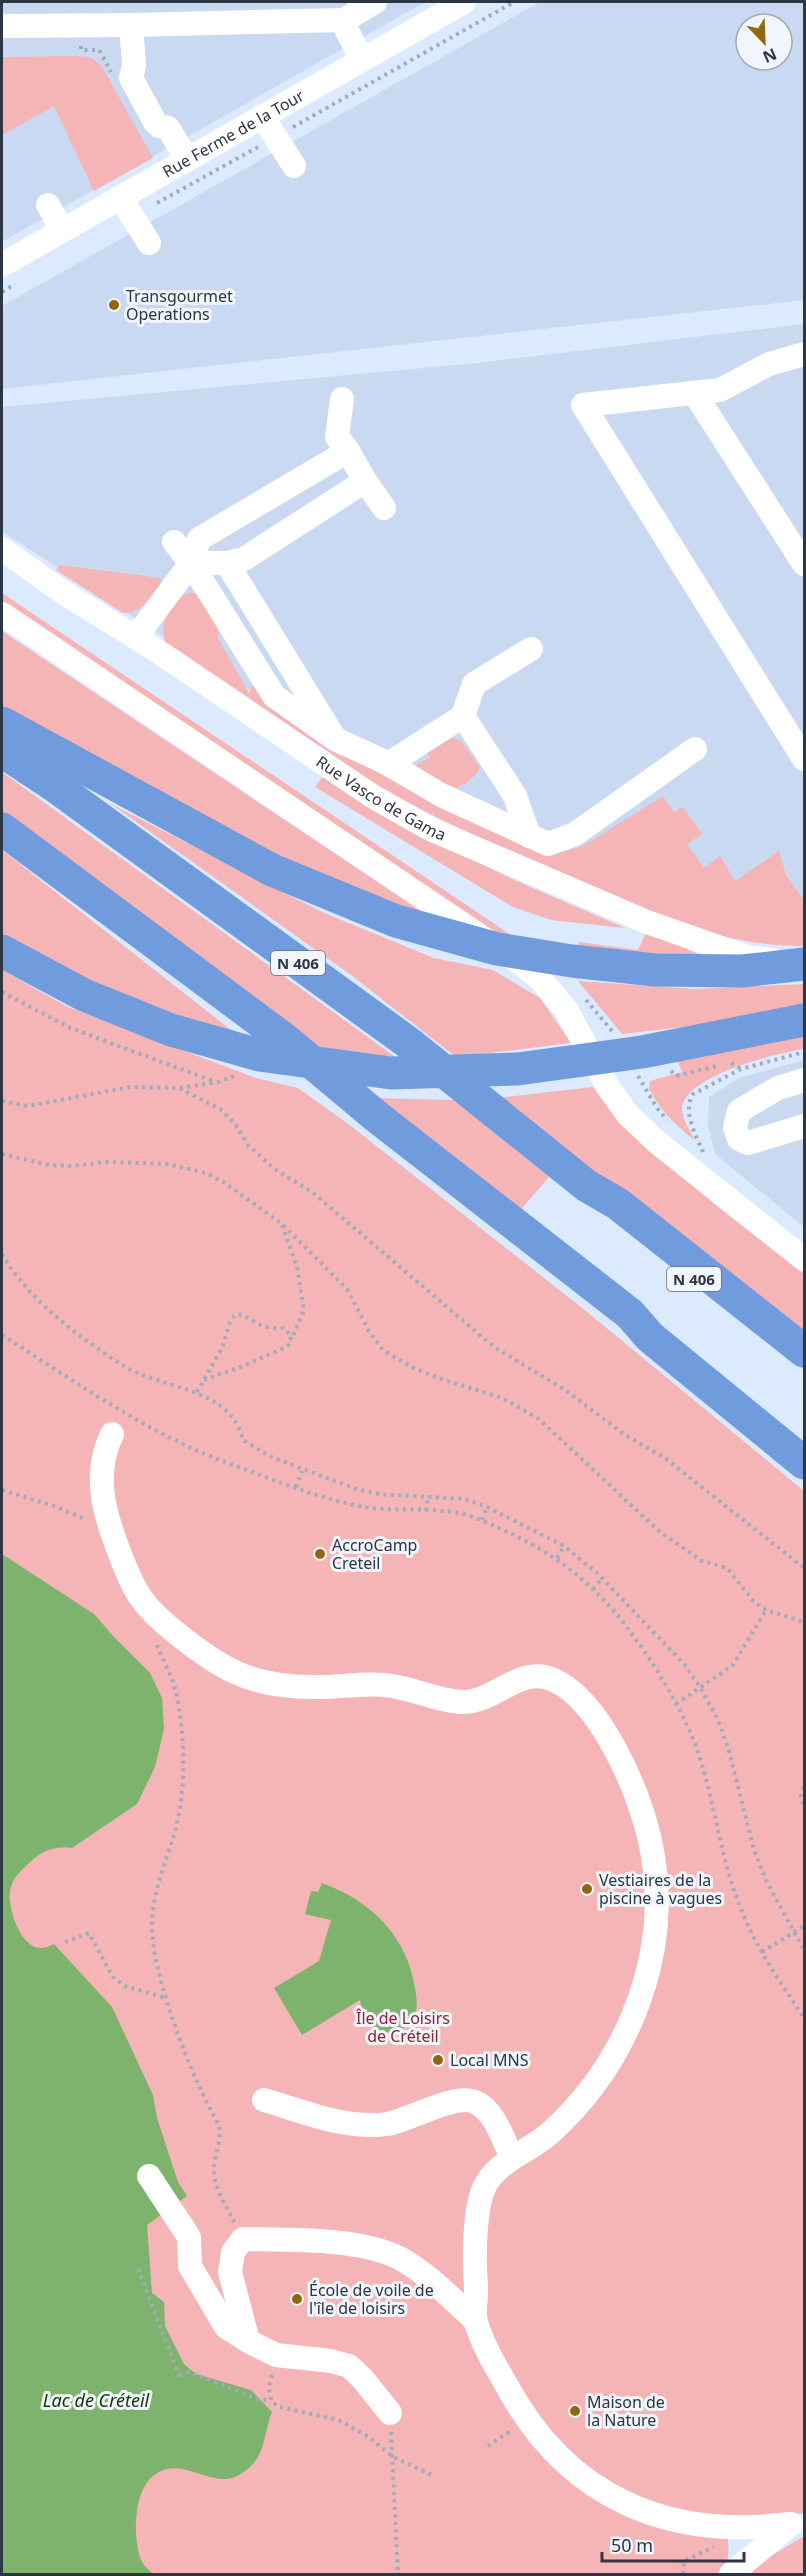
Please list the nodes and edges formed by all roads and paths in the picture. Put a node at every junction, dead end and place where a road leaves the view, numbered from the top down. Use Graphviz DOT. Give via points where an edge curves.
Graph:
graph roads {
  1 [pos="375,2"];
  2 [pos="464,2"];
  3 [pos="514,2"];
  4 [pos="344,20"];
  5 [pos="131,25"];
  6 [pos="2,26"];
  7 [pos="362,59"];
  8 [pos="262,116"];
  9 [pos="288,130"];
  10 [pos="263,144"];
  11 [pos="187,159"];
  12 [pos="294,166"];
  13 [pos="120,197"];
  14 [pos="156,204"];
  15 [pos="48,205"];
  16 [pos="62,230"];
  17 [pos="149,243"];
  18 [pos="2,265"];
  19 [pos="804,354"];
  20 [pos="695,394"];
  21 [pos="342,399"];
  22 [pos="348,451"];
  23 [pos="366,481"];
  24 [pos="384,508"];
  25 [pos="174,542"];
  26 [pos="2,549"];
  27 [pos="191,563"];
  28 [pos="227,563"];
  29 [pos="804,564"];
  30 [pos="2,614"];
  31 [pos="136,637"];
  32 [pos="531,649"];
  33 [pos="463,716"];
  34 [pos="2,723"];
  35 [pos="335,739"];
  36 [pos="695,749"];
  37 [pos="2,751"];
  38 [pos="804,759"];
  39 [pos="388,764"];
  40 [pos="2,830"];
  41 [pos="529,836"];
  42 [pos="497,949"];
  43 [pos="2,951"];
  44 [pos="804,964"];
  45 [pos="2,992"];
  46 [pos="804,1020"];
  47 [pos="655,1059"];
  48 [pos="741,1069"];
  49 [pos="238,1075"];
  50 [pos="804,1080"];
  51 [pos="218,1082"];
  52 [pos="179,1088"];
  53 [pos="2,1101"];
  54 [pos="804,1126"];
  55 [pos="2,1154"];
  56 [pos="587,1186"];
  57 [pos="282,1224"];
  58 [pos="2,1254"];
  59 [pos="804,1259"];
  60 [pos="630,1314"];
  61 [pos="2,1335"];
  62 [pos="290,1344"];
  63 [pos="804,1351"];
  64 [pos="804,1369"];
  65 [pos="204,1380"];
  66 [pos="197,1392"];
  67 [pos="112,1434"];
  68 [pos="804,1438"];
  69 [pos="804,1463"];
  70 [pos="302,1471"];
  71 [pos="296,1488"];
  72 [pos="2,1490"];
  73 [pos="428,1496"];
  74 [pos="487,1507"];
  75 [pos="426,1511"];
  76 [pos="482,1520"];
  77 [pos="112,1530"];
  78 [pos="564,1546"];
  79 [pos="557,1558"];
  80 [pos="804,1568"];
  81 [pos="602,1578"];
  82 [pos="593,1589"];
  83 [pos="145,1604"];
  84 [pos="766,1610"];
  85 [pos="804,1622"];
  86 [pos="700,1687"];
  87 [pos="676,1704"];
  88 [pos="804,1786"];
  89 [pos="804,1808"];
  90 [pos="804,1926"];
  91 [pos="793,1933"];
  92 [pos="65,1942"];
  93 [pos="804,1950"];
  94 [pos="762,1952"];
  95 [pos="166,1998"];
  96 [pos="804,2018"];
  97 [pos="264,2100"];
  98 [pos="512,2158"];
  99 [pos="149,2176"];
  100 [pos="243,2239"];
  101 [pos="138,2269"];
  102 [pos="475,2319"];
  103 [pos="248,2341"];
  104 [pos="269,2387"];
  105 [pos="271,2401"];
  106 [pos="390,2413"];
  107 [pos="526,2420"];
  108 [pos="488,2446"];
  109 [pos="393,2457"];
  110 [pos="432,2475"];
  111 [pos="797,2522"];
  112 [pos="720,2528"];
  113 [pos="398,2574"];
  114 [pos="683,2574"];
  115 [pos="731,2574"];
  1 -- 4 [label="street"];
  2 -- 7 [label="street, Rue Ferme de la Tour"];
  3 -- 9 [label="path"];
  4 -- 5 [label="street"];
  4 -- 7 [label="street"];
  5 -- 6 [label="street"];
  5 -- 11 [label="street" via="134,65 147,71 172,118 168,128"];
  7 -- 8 [label="street, Rue Ferme de la Tour"];
  8 -- 11 [label="street, Rue Ferme de la Tour"];
  8 -- 12 [label="street"];
  10 -- 14 [label="path"];
  11 -- 13 [label="street, Rue Ferme de la Tour"];
  13 -- 16 [label="street, Rue Ferme de la Tour"];
  13 -- 17 [label="street"];
  15 -- 16 [label="street"];
  16 -- 18 [label="street, Rue Ferme de la Tour"];
  19 -- 20 [label="street" via="769,364 720,390"];
  20 -- 29 [label="street"];
  20 -- 38 [label="street" via="584,405"];
  21 -- 22 [label="street" via="337,437"];
  22 -- 23 [label="street"];
  22 -- 27 [label="street" via="199,539"];
  23 -- 24 [label="street"];
  23 -- 28 [label="street" via="244,559"];
  25 -- 27 [label="street"];
  26 -- 31 [label="street, Rue Vasco de Gama"];
  27 -- 28 [label="street"];
  27 -- 31 [label="street"];
  27 -- 35 [label="street" via="274,696"];
  28 -- 35 [label="street"];
  30 -- 42 [label="street"];
  31 -- 44 [label="street, Rue Vasco de Gama" via="372,796 430,829 647,922 747,957"];
  32 -- 33 [label="street" via="474,684"];
  33 -- 39 [label="street"];
  33 -- 41 [label="street" via="515,796"];
  34 -- 42 [label="highway" via="272,870 396,921"];
  35 -- 39 [label="street"];
  36 -- 41 [label="street" via="575,834 548,844"];
  37 -- 56 [label="highway, N 406" via="410,1044"];
  39 -- 41 [label="street" via="441,795"];
  40 -- 60 [label="highway" via="284,1039 377,1117"];
  42 -- 44 [label="highway" via="655,970 742,971"];
  42 -- 59 [label="street" via="523,965 554,993 612,1094 643,1130"];
  43 -- 47 [label="highway" via="95,999 171,1030 259,1055 392,1073"];
  45 -- 51 [label="path" via="70,1028"];
  46 -- 47 [label="highway"];
  47 -- 48 [label="path" via="676,1076 733,1062"];
  49 -- 51 [label="path"];
  50 -- 54 [label="street" via="778,1088 739,1110 735,1127 739,1138 748,1143"];
  51 -- 52 [label="path"];
  52 -- 53 [label="path" via="130,1087 28,1106"];
  52 -- 80 [label="path" via="220,1109 248,1145 276,1170 312,1192 494,1347 665,1458"];
  55 -- 57 [label="path" via="49,1165 167,1164 206,1173"];
  56 -- 63 [label="highway" via="618,1204"];
  56 -- 64 [label="highway, N 406" via="611,1211"];
  57 -- 62 [label="path" via="297,1267 304,1310"];
  57 -- 84 [label="path" via="347,1289 383,1350 411,1367 502,1398 539,1419 660,1532 702,1561 727,1568 755,1603"];
  58 -- 66 [label="path" via="32,1295 121,1365"];
  60 -- 68 [label="highway" via="659,1328"];
  60 -- 69 [label="highway" via="650,1337"];
  61 -- 71 [label="path" via="125,1413 184,1445"];
  62 -- 65 [label="path"];
  62 -- 65 [label="path" via="291,1335 283,1328 265,1328 239,1314 230,1322 222,1348"];
  65 -- 66 [label="path"];
  66 -- 70 [label="path" via="218,1405 240,1427 243,1440"];
  67 -- 77 [label="street" via="102,1454 100,1472"];
  70 -- 71 [label="path"];
  70 -- 73 [label="path" via="379,1494"];
  71 -- 75 [label="path" via="351,1504"];
  72 -- 77 [label="path"];
  73 -- 74 [label="path" via="465,1499"];
  73 -- 75 [label="path"];
  74 -- 76 [label="path"];
  74 -- 78 [label="path"];
  75 -- 76 [label="path" via="453,1512"];
  76 -- 79 [label="path"];
  77 -- 83 [label="street" via="130,1580"];
  78 -- 79 [label="path"];
  78 -- 81 [label="path"];
  79 -- 82 [label="path"];
  81 -- 82 [label="path"];
  81 -- 86 [label="path" via="684,1664"];
  82 -- 87 [label="path" via="630,1632"];
  83 -- 95 [label="path" via="150,1628 175,1690 182,1734 183,1768 176,1828 153,1911 154,1947"];
  83 -- 98 [label="street" via="189,1642 234,1672 272,1683 311,1687 380,1684 461,1702 482,1699 535,1675 553,1679 576,1695 603,1731 642,1807 653,1856 657,1903 650,1960 639,2005 593,2088 542,2139"];
  84 -- 85 [label="path"];
  84 -- 86 [label="path" via="733,1665"];
  86 -- 87 [label="path"];
  86 -- 91 [label="path" via="728,1747 754,1850"];
  87 -- 94 [label="path" via="696,1749 727,1870"];
  88 -- 89 [label="path"];
  90 -- 91 [label="path"];
  91 -- 93 [label="path"];
  91 -- 94 [label="path"];
  92 -- 95 [label="path" via="89,1933 113,1977 124,1986"];
  94 -- 96 [label="path"];
  95 -- 100 [label="path" via="194,2074 219,2125 215,2180"];
  97 -- 98 [label="street" via="350,2123 384,2124 411,2118 453,2100 472,2100 495,2121"];
  98 -- 102 [label="street" via="483,2191 473,2255"];
  99 -- 103 [label="street" via="189,2237 190,2266 226,2326"];
  100 -- 102 [label="street" via="333,2242 380,2251 430,2278"];
  100 -- 103 [label="street" via="233,2252 230,2272"];
  101 -- 105 [label="path" via="180,2378 189,2372"];
  102 -- 107 [label="street"];
  103 -- 106 [label="street" via="276,2355 349,2366"];
  104 -- 105 [label="path"];
  105 -- 109 [label="path" via="279,2407 338,2420 369,2437"];
  106 -- 109 [label="path"];
  107 -- 108 [label="path"];
  107 -- 112 [label="street" via="574,2471 606,2493 657,2516"];
  109 -- 110 [label="path"];
  109 -- 113 [label="path"];
  111 -- 112 [label="street"];
  111 -- 115 [label="street"];
  112 -- 114 [label="path" via="718,2544 684,2561"];
}
